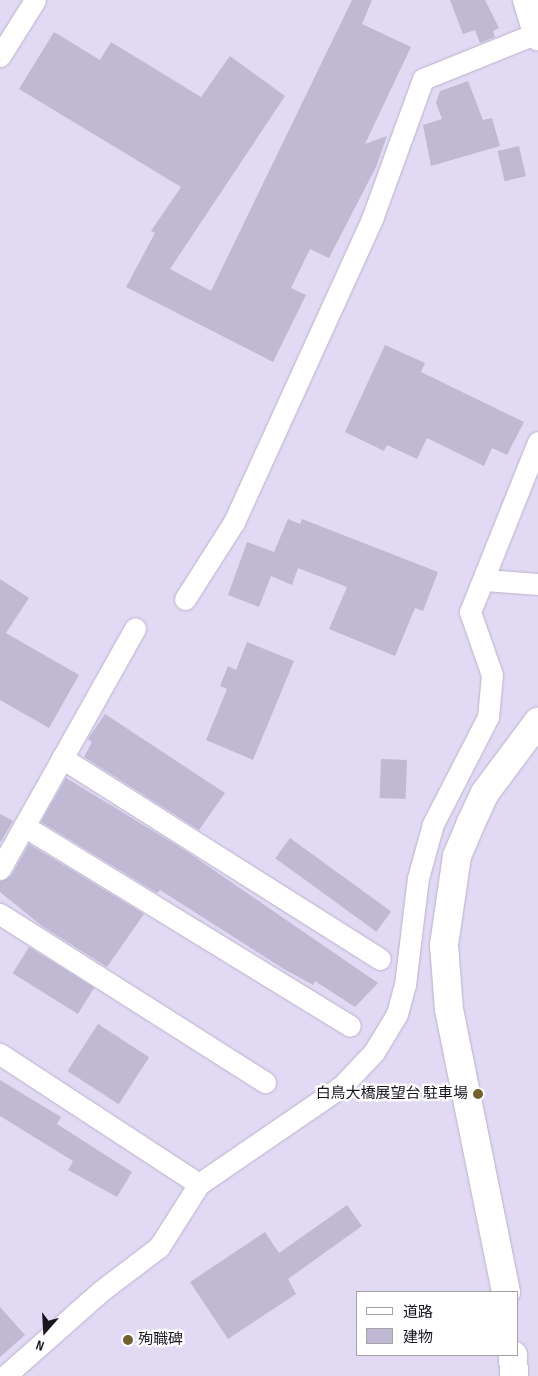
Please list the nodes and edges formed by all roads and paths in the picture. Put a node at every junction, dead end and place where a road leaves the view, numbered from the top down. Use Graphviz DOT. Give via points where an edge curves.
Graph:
graph roads {
  1 [pos="35,0"];
  2 [pos="527,0"];
  3 [pos="538,34"];
  4 [pos="0,56"];
  5 [pos="538,442"];
  6 [pos="485,580"];
  7 [pos="538,584"];
  8 [pos="184,599"];
  9 [pos="135,628"];
  10 [pos="538,722"];
  11 [pos="62,758"];
  12 [pos="24,826"];
  13 [pos="0,869"];
  14 [pos="0,914"];
  15 [pos="380,959"];
  16 [pos="350,1026"];
  17 [pos="0,1054"];
  18 [pos="265,1082"];
  19 [pos="199,1184"];
  20 [pos="506,1291"];
  21 [pos="513,1356"];
  22 [pos="5,1376"];
  23 [pos="514,1376"];
  1 -- 4 [label="street"];
  2 -- 3 [label="main road"];
  3 -- 8 [label="street" via="423,79 372,219 234,522"];
  5 -- 6 [label="street"];
  6 -- 7 [label="street"];
  6 -- 19 [label="street" via="470,612 492,676 488,717 433,824 418,878 405,985 394,1019 374,1052 342,1086"];
  9 -- 11 [label="street"];
  10 -- 20 [label="main road" via="485,793 470,825 457,856 444,945 449,1010"];
  11 -- 12 [label="street"];
  11 -- 15 [label="street"];
  12 -- 13 [label="street"];
  12 -- 16 [label="street"];
  14 -- 18 [label="street"];
  17 -- 19 [label="street"];
  19 -- 22 [label="street" via="159,1248 101,1291"];
  21 -- 23 [label="main road"];
}
